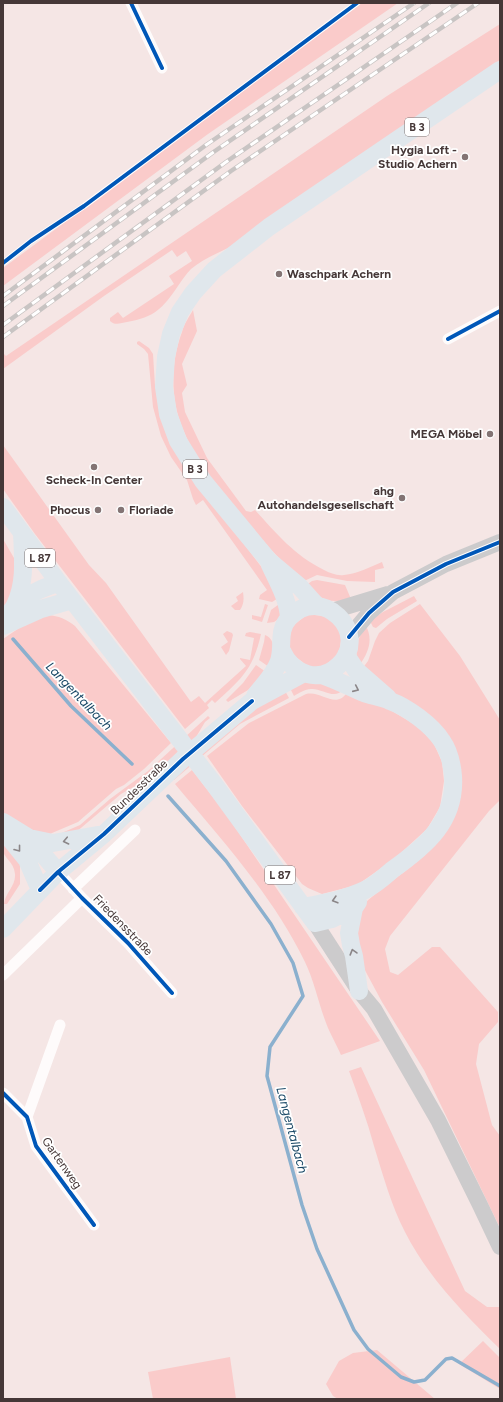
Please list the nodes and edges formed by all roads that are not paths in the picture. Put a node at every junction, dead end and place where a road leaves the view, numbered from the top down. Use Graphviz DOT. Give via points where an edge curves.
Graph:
graph roads {
  1 [pos="131,3"];
  2 [pos="162,68"];
  3 [pos="500,70"];
  4 [pos="500,311"];
  5 [pos="448,339"];
  6 [pos="3,507"];
  7 [pos="22,533"];
  8 [pos="500,542"];
  9 [pos="268,561"];
  10 [pos="59,583"];
  11 [pos="393,592"];
  12 [pos="72,600"];
  13 [pos="15,606"];
  14 [pos="324,608"];
  15 [pos="289,618"];
  16 [pos="3,620"];
  17 [pos="3,626"];
  18 [pos="349,636"];
  19 [pos="282,652"];
  20 [pos="346,655"];
  21 [pos="304,673"];
  22 [pos="322,675"];
  23 [pos="252,701"];
  24 [pos="391,701"];
  25 [pos="3,822"];
  26 [pos="3,830"];
  27 [pos="135,830"];
  28 [pos="104,834"];
  29 [pos="29,838"];
  30 [pos="58,872"];
  31 [pos="74,889"];
  32 [pos="366,889"];
  33 [pos="40,890"];
  34 [pos="82,898"];
  35 [pos="304,907"];
  36 [pos="354,908"];
  37 [pos="315,923"];
  38 [pos="3,929"];
  39 [pos="3,975"];
  40 [pos="359,991"];
  41 [pos="172,993"];
  42 [pos="60,1025"];
  43 [pos="3,1094"];
  44 [pos="27,1117"];
  45 [pos="94,1224"];
  46 [pos="500,1247"];
  1 -- 2 [label="street"];
  3 -- 9 [label="main road, B 3" via="269,227 214,270 180,312 166,358 164,387 168,414 178,441 202,481"];
  4 -- 5 [label="street"];
  6 -- 7 [label="main road, L 87"];
  7 -- 10 [label="main road, L 87"];
  7 -- 13 [label="main road" via="22,578"];
  8 -- 11 [label="main road" via="446,564"];
  9 -- 14 [label="main road, B 3"];
  9 -- 15 [label="main road, B 3" via="285,598"];
  10 -- 12 [label="main road, L 87"];
  10 -- 13 [label="main road" via="30,594"];
  11 -- 14 [label="main road"];
  11 -- 18 [label="main road" via="369,613"];
  12 -- 17 [label="main road" via="40,609"];
  12 -- 35 [label="main road, L 87" via="214,784"];
  13 -- 16 [label="main road"];
  14 -- 15 [label="main road" via="306,607"];
  14 -- 18 [label="main road, B 3" via="341,617 347,626"];
  15 -- 19 [label="main road" via="281,634"];
  18 -- 20 [label="main road"];
  19 -- 21 [label="main road" via="290,665"];
  19 -- 23 [label="main road" via="273,673"];
  20 -- 22 [label="main road" via="332,671"];
  20 -- 24 [label="main road" via="356,670"];
  21 -- 22 [label="main road"];
  21 -- 23 [label="main road"];
  22 -- 24 [label="main road, one-way" via="364,693"];
  23 -- 28 [label="main road, Bundesstraße" via="183,759"];
  24 -- 32 [label="main road" via="425,722 442,741 451,760 452,799 449,810 435,834 402,863"];
  25 -- 29 [label="main road"];
  26 -- 33 [label="main road, one-way" via="27,860"];
  27 -- 31 [label="street"];
  28 -- 29 [label="main road, one-way" via="53,843"];
  28 -- 30 [label="main road, Bundesstraße"];
  29 -- 30 [label="main road"];
  30 -- 31 [label="street, Friedensstraße"];
  30 -- 33 [label="main road, Bundesstraße"];
  31 -- 34 [label="street, Friedensstraße"];
  32 -- 35 [label="main road, one-way"];
  32 -- 36 [label="main road"];
  33 -- 38 [label="main road, Bundesstraße"];
  34 -- 39 [label="street, Friedensstraße"];
  34 -- 41 [label="street, Friedensstraße" via="128,943"];
  35 -- 37 [label="main road, L 87"];
  36 -- 37 [label="main road" via="332,919"];
  40 -- 36 [label="main road, one-way" via="349,933"];
  37 -- 40 [label="main road, L 87"];
  40 -- 46 [label="main road, L 87" via="374,1009 438,1120"];
  42 -- 44 [label="street"];
  43 -- 44 [label="street, Gartenweg"];
  44 -- 45 [label="street, Gartenweg" via="36,1146"];
}
